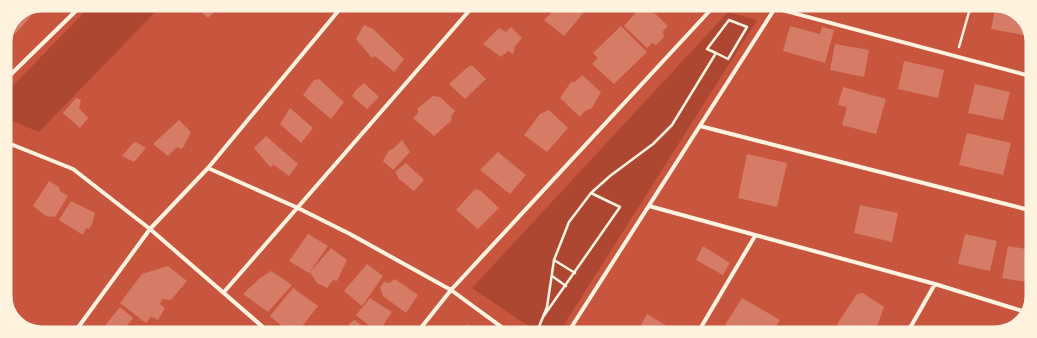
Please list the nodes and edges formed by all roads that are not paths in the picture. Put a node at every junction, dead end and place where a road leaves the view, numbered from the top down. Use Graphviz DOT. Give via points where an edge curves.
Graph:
graph roads {
  1 [pos="77,10"];
  2 [pos="339,10"];
  3 [pos="470,10"];
  4 [pos="710,10"];
  5 [pos="774,10"];
  6 [pos="787,10"];
  7 [pos="10,75"];
  8 [pos="1027,75"];
  9 [pos="700,126"];
  10 [pos="10,144"];
  11 [pos="208,168"];
  12 [pos="649,206"];
  13 [pos="298,208"];
  14 [pos="1027,209"];
  15 [pos="150,229"];
  16 [pos="755,236"];
  17 [pos="935,284"];
  18 [pos="451,290"];
  19 [pos="224,292"];
  20 [pos="1023,312"];
  21 [pos="78,328"];
  22 [pos="264,328"];
  23 [pos="421,328"];
  24 [pos="503,328"];
  25 [pos="571,328"];
  26 [pos="701,328"];
  27 [pos="910,328"];
  1 -- 7 [label="street"];
  2 -- 11 [label="street"];
  3 -- 13 [label="street"];
  4 -- 18 [label="street"];
  5 -- 9 [label="street"];
  6 -- 8 [label="street"];
  9 -- 12 [label="street"];
  9 -- 14 [label="street"];
  10 -- 15 [label="street" via="73,170"];
  11 -- 13 [label="street"];
  11 -- 15 [label="street"];
  12 -- 16 [label="street"];
  12 -- 25 [label="street"];
  13 -- 18 [label="street"];
  13 -- 19 [label="street"];
  15 -- 19 [label="street"];
  15 -- 21 [label="street"];
  16 -- 17 [label="street"];
  16 -- 26 [label="street"];
  17 -- 20 [label="street"];
  17 -- 27 [label="street"];
  18 -- 23 [label="street"];
  18 -- 24 [label="street"];
  19 -- 22 [label="street"];
}
